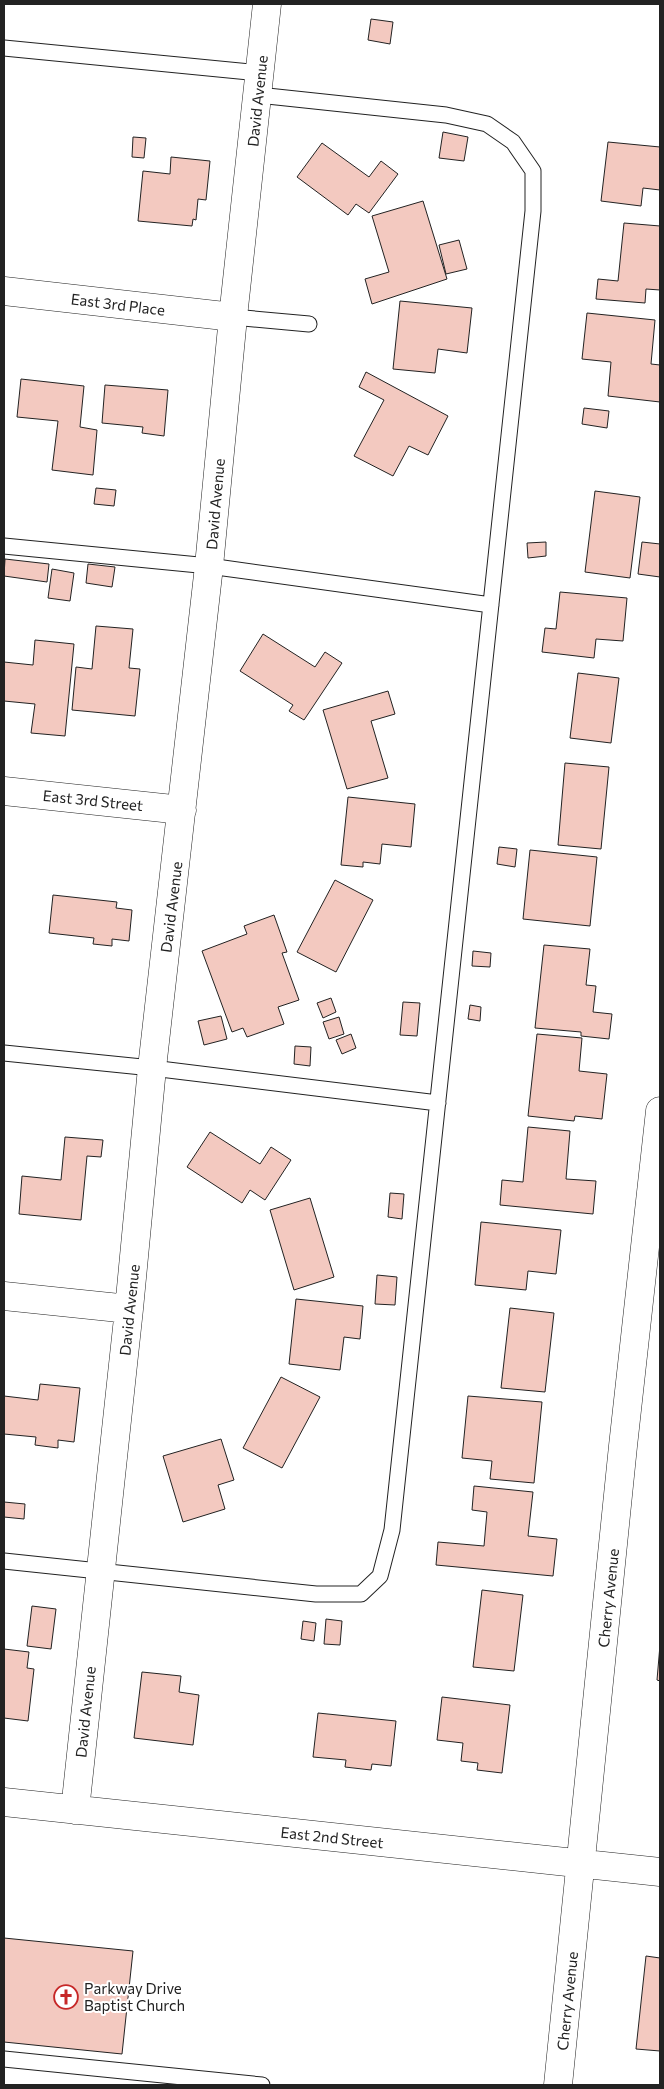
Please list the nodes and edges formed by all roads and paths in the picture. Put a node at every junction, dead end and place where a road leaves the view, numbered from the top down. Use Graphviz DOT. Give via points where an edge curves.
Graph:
graph roads {
  1 [pos="266,4"];
  2 [pos="4,48"];
  3 [pos="259,84"];
  4 [pos="4,291"];
  5 [pos="233,317"];
  6 [pos="310,324"];
  7 [pos="4,546"];
  8 [pos="209,566"];
  9 [pos="491,605"];
  10 [pos="4,791"];
  11 [pos="182,810"];
  12 [pos="4,1053"];
  13 [pos="152,1068"];
  14 [pos="438,1103"];
  15 [pos="660,1111"];
  16 [pos="4,1296"];
  17 [pos="129,1309"];
  18 [pos="4,1561"];
  19 [pos="101,1571"];
  20 [pos="4,1802"];
  21 [pos="75,1810"];
  22 [pos="581,1864"];
  23 [pos="660,1872"];
  24 [pos="4,2059"];
  25 [pos="262,2085"];
  26 [pos="558,2085"];
  1 -- 3 [label="street, David Avenue"];
  2 -- 3 [label="lane"];
  3 -- 5 [label="street, David Avenue"];
  3 -- 9 [label="lane" via="488,124 514,142 533,171 533,211"];
  4 -- 5 [label="street, East 3rd Place"];
  5 -- 6 [label="lane"];
  5 -- 8 [label="street, David Avenue"];
  7 -- 8 [label="lane"];
  8 -- 9 [label="lane"];
  8 -- 11 [label="street, David Avenue"];
  9 -- 14 [label="lane"];
  10 -- 11 [label="street, East 3rd Street"];
  11 -- 13 [label="street, David Avenue"];
  12 -- 13 [label="lane"];
  13 -- 14 [label="lane"];
  13 -- 17 [label="street, David Avenue"];
  14 -- 19 [label="lane" via="392,1530 380,1576 361,1594 316,1594"];
  15 -- 22 [label="street, Cherry Avenue"];
  16 -- 17 [label="street"];
  17 -- 19 [label="street, David Avenue"];
  18 -- 19 [label="lane"];
  19 -- 21 [label="street, David Avenue"];
  20 -- 21 [label="street, East 2nd Street"];
  21 -- 22 [label="street, East 2nd Street"];
  22 -- 23 [label="street, East 2nd Street"];
  22 -- 26 [label="street, Cherry Avenue"];
  24 -- 25 [label="lane"];
}
